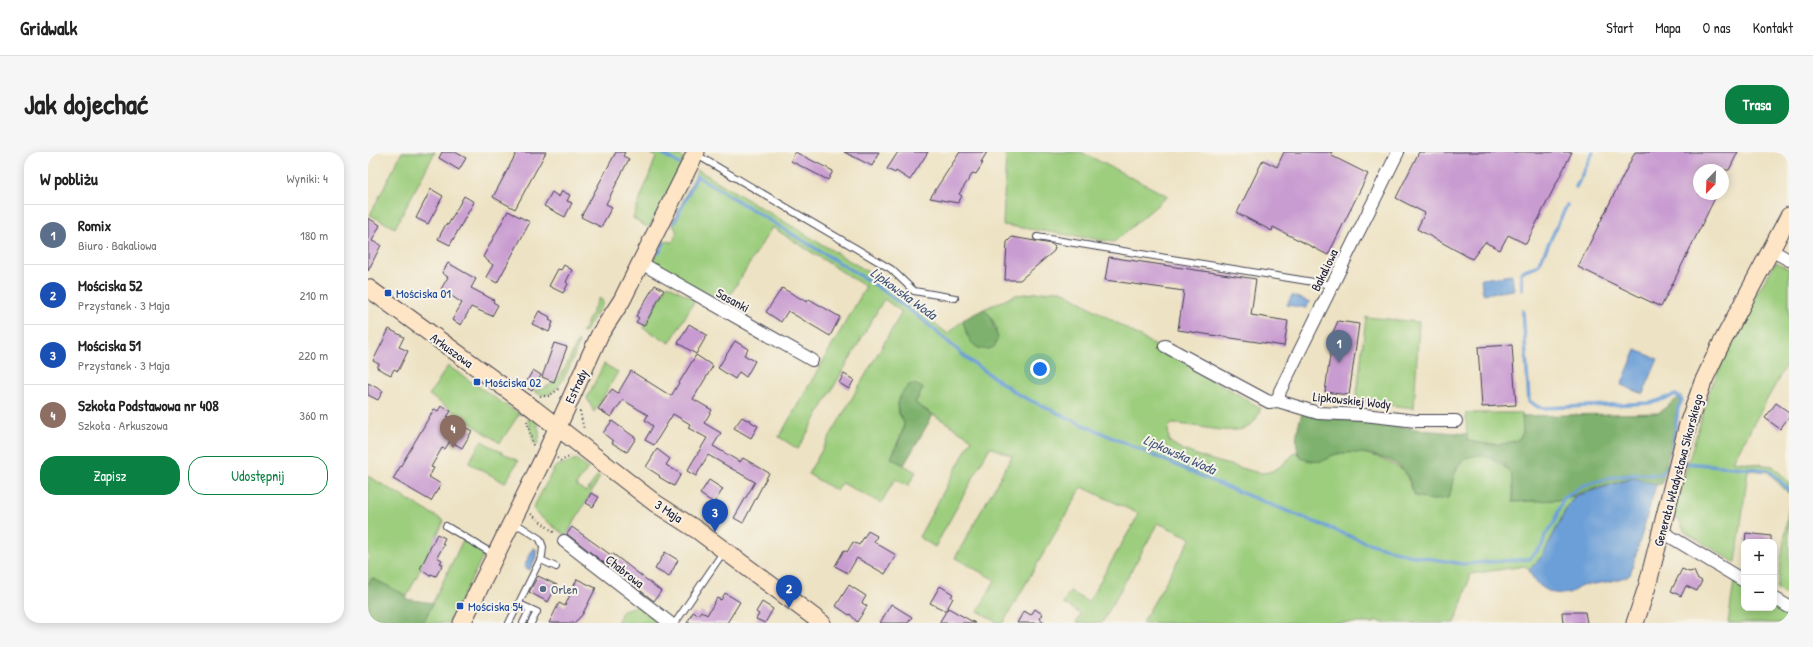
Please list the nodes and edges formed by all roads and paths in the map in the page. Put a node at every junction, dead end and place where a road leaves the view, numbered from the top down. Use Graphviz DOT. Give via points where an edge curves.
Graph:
graph roads {
  1 [pos="1398,152"];
  2 [pos="696,153"];
  3 [pos="1789,216"];
  4 [pos="1037,237"];
  5 [pos="1770,250"];
  6 [pos="1789,260"];
  7 [pos="641,264"];
  8 [pos="1332,284"];
  9 [pos="368,288"];
  10 [pos="955,298"];
  11 [pos="1165,346"];
  12 [pos="812,360"];
  13 [pos="1278,401"];
  14 [pos="580,407"];
  15 [pos="526,417"];
  16 [pos="1456,421"];
  17 [pos="557,426"];
  18 [pos="587,434"];
  19 [pos="536,447"];
  20 [pos="529,512"];
  21 [pos="446,526"];
  22 [pos="508,528"];
  23 [pos="1661,531"];
  24 [pos="564,541"];
  25 [pos="725,550"];
  26 [pos="495,555"];
  27 [pos="541,560"];
  28 [pos="556,567"];
  29 [pos="1741,579"];
  30 [pos="1777,600"];
  31 [pos="518,604"];
  32 [pos="1789,607"];
  33 [pos="530,609"];
  34 [pos="462,623"];
  35 [pos="509,623"];
  36 [pos="523,623"];
  37 [pos="531,623"];
  38 [pos="670,623"];
  39 [pos="675,623"];
  40 [pos="822,623"];
  41 [pos="1635,623"];
  1 -- 8 [label="street, Bakaliowa"];
  2 -- 7 [label="main road, Estrady"];
  2 -- 10 [label="lane" via="891,269 914,291"];
  3 -- 5 [label="main road, Generała Władysława Sikorskiego"];
  4 -- 8 [label="lane"];
  5 -- 6 [label="street"];
  5 -- 23 [label="main road, Generała Władysława Sikorskiego" via="1703,382 1688,424"];
  7 -- 12 [label="street, Sasanki"];
  7 -- 17 [label="main road, Estrady" via="618,308 602,331"];
  8 -- 13 [label="street, Bakaliowa" via="1280,391"];
  9 -- 17 [label="main road, Arkuszowa"];
  11 -- 13 [label="street, Lipkowskiej Wody" via="1269,402"];
  13 -- 16 [label="street, Lipkowskiej Wody" via="1318,412 1416,421"];
  14 -- 18 [label="path" via="582,424"];
  15 -- 19 [label="path" via="532,445"];
  17 -- 22 [label="main road, Estrady"];
  17 -- 25 [label="main road, 3 Maja" via="656,503"];
  20 -- 24 [label="path"];
  21 -- 26 [label="lane"];
  22 -- 26 [label="main road, Estrady"];
  22 -- 27 [label="lane" via="520,526 540,539 543,547"];
  23 -- 29 [label="street"];
  23 -- 41 [label="main road, Generała Władysława Sikorskiego"];
  24 -- 38 [label="street, Chabrowa"];
  25 -- 39 [label="lane"];
  25 -- 40 [label="main road, 3 Maja"];
  26 -- 34 [label="main road, Estrady"];
  27 -- 28 [label="lane"];
  27 -- 31 [label="lane"];
  30 -- 32 [label="street"];
  31 -- 33 [label="lane"];
  31 -- 35 [label="lane"];
  33 -- 36 [label="lane"];
  33 -- 37 [label="lane" via="537,612"];
}
